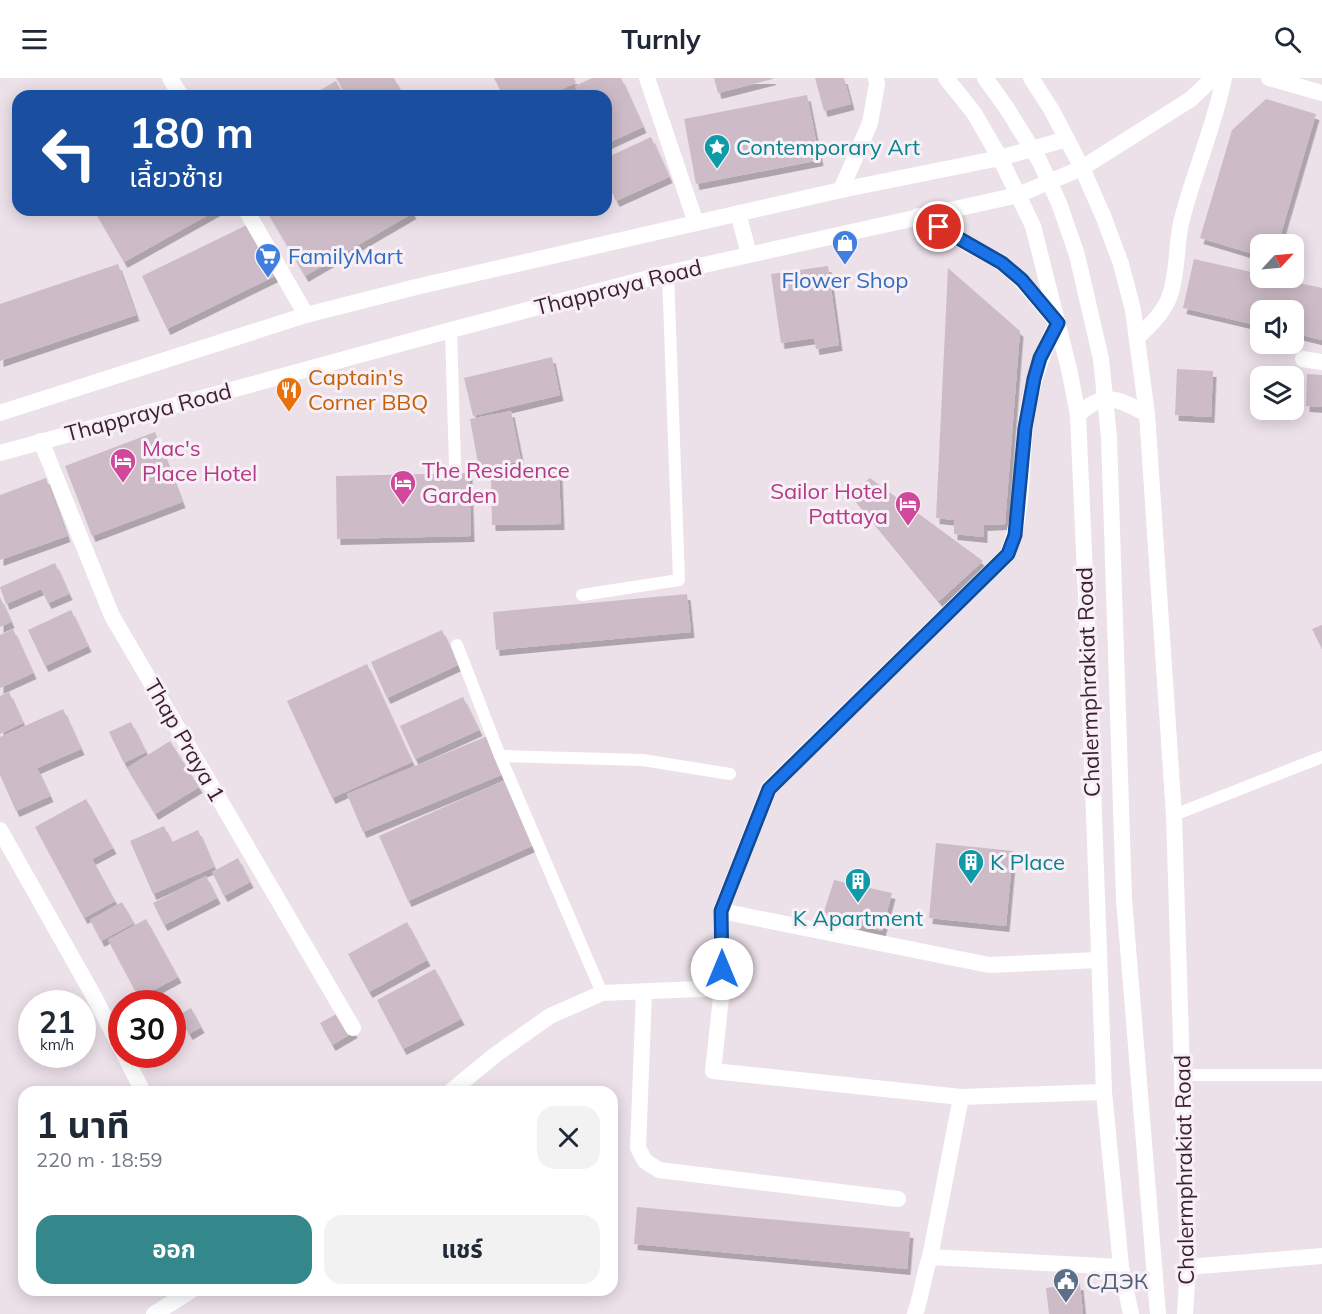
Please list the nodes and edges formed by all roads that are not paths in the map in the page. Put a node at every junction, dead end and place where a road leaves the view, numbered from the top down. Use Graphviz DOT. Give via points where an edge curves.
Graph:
graph roads {
  1 [pos="647,78"];
  2 [pos="876,78"];
  3 [pos="946,78"];
  4 [pos="985,78"];
  5 [pos="1030,78"];
  6 [pos="1213,78"];
  7 [pos="1224,78"];
  8 [pos="1269,78"];
  9 [pos="1322,93"];
  10 [pos="1067,139"];
  11 [pos="1000,158"];
  12 [pos="1082,168"];
  13 [pos="841,190"];
  14 [pos="1018,195"];
  15 [pos="738,213"];
  16 [pos="249,216"];
  17 [pos="918,216"];
  18 [pos="696,223"];
  19 [pos="749,254"];
  20 [pos="668,273"];
  21 [pos="306,315"];
  22 [pos="1058,323"];
  23 [pos="451,330"];
  24 [pos="1137,338"];
  25 [pos="1302,359"];
  26 [pos="1322,362"];
  27 [pos="0,413"];
  28 [pos="1147,414"];
  29 [pos="1078,415"];
  30 [pos="41,441"];
  31 [pos="0,453"];
  32 [pos="455,466"];
  33 [pos="582,595"];
  34 [pos="457,645"];
  35 [pos="500,756"];
  36 [pos="1322,757"];
  37 [pos="730,774"];
  38 [pos="1174,815"];
  39 [pos="0,830"];
  40 [pos="721,911"];
  41 [pos="1098,960"];
  42 [pos="722,988"];
  43 [pos="644,992"];
  44 [pos="602,993"];
  45 [pos="108,1023"];
  46 [pos="353,1028"];
  47 [pos="131,1068"];
  48 [pos="1182,1075"];
  49 [pos="1322,1075"];
  50 [pos="140,1086"];
  51 [pos="457,1086"];
  52 [pos="1104,1092"];
  53 [pos="961,1097"];
  54 [pos="898,1199"];
  55 [pos="1322,1256"];
  56 [pos="930,1257"];
  57 [pos="1121,1267"];
  58 [pos="1188,1267"];
  59 [pos="182,1296"];
  60 [pos="154,1314"];
  61 [pos="915,1314"];
  62 [pos="1131,1314"];
  63 [pos="1158,1314"];
  64 [pos="1185,1314"];
  1 -- 18 [label="main road"];
  2 -- 13 [label="main road" via="870,123"];
  3 -- 11 [label="main road, Chalermphrakiat Road" via="974,113"];
  4 -- 63 [label="main road" via="1039,160 1059,203 1077,255 1101,359 1109,437 1124,899"];
  5 -- 10 [label="main road, Chalermphrakiat Road"];
  6 -- 12 [label="main road, Thappraya Road" via="1191,99"];
  7 -- 24 [label="main road" via="1218,110 1181,224 1170,295 1160,315"];
  8 -- 9 [label="main road"];
  10 -- 11 [label="main road, Thappraya Road"];
  10 -- 12 [label="main road, Chalermphrakiat Road"];
  11 -- 13 [label="main road, Thappraya Road"];
  11 -- 14 [label="main road, Chalermphrakiat Road"];
  12 -- 14 [label="main road, Thappraya Road"];
  12 -- 24 [label="main road, Chalermphrakiat Road" via="1121,264"];
  13 -- 15 [label="main road, Thappraya Road"];
  14 -- 17 [label="main road, Thappraya Road"];
  14 -- 22 [label="main road, Chalermphrakiat Road" via="1032,226"];
  15 -- 18 [label="main road, Thappraya Road"];
  15 -- 19 [label="main road"];
  16 -- 21 [label="main road"];
  17 -- 19 [label="main road, Thappraya Road"];
  17 -- 22 [label="main road" via="1002,263 1022,280"];
  18 -- 21 [label="main road, Thappraya Road"];
  19 -- 20 [label="main road, Thappraya Road"];
  20 -- 23 [label="main road, Thappraya Road"];
  20 -- 33 [label="lane" via="679,580"];
  21 -- 27 [label="main road, Thappraya Road"];
  22 -- 29 [label="main road, Chalermphrakiat Road"];
  22 -- 40 [label="main road" via="1034,379 1025,428 1015,535 1008,554 769,789"];
  23 -- 30 [label="main road, Thappraya Road"];
  23 -- 32 [label="lane"];
  24 -- 28 [label="main road, Chalermphrakiat Road"];
  25 -- 26 [label="main road"];
  28 -- 29 [label="main road" via="1125,402 1107,399 1090,403"];
  28 -- 38 [label="main road, Chalermphrakiat Road"];
  29 -- 41 [label="main road, Chalermphrakiat Road"];
  30 -- 31 [label="main road, Thappraya Road"];
  30 -- 46 [label="main road, Thap Praya 1" via="112,616"];
  34 -- 35 [label="lane"];
  35 -- 37 [label="lane" via="643,760"];
  35 -- 44 [label="lane"];
  36 -- 38 [label="lane"];
  38 -- 48 [label="main road, Chalermphrakiat Road"];
  39 -- 45 [label="main road"];
  40 -- 41 [label="main road" via="989,965"];
  40 -- 42 [label="main road"];
  41 -- 52 [label="main road, Chalermphrakiat Road"];
  42 -- 43 [label="main road"];
  42 -- 53 [label="main road" via="713,1071"];
  43 -- 44 [label="main road"];
  43 -- 54 [label="main road" via="638,1148 645,1161 659,1170"];
  44 -- 51 [label="main road" via="550,1016"];
  47 -- 50 [label="main road"];
  48 -- 49 [label="lane"];
  48 -- 58 [label="main road, Chalermphrakiat Road"];
  52 -- 53 [label="main road"];
  52 -- 57 [label="main road, Chalermphrakiat Road"];
  53 -- 56 [label="main road"];
  55 -- 58 [label="main road"];
  56 -- 57 [label="main road"];
  56 -- 61 [label="main road"];
  57 -- 62 [label="main road, Chalermphrakiat Road"];
  58 -- 64 [label="main road, Chalermphrakiat Road"];
  59 -- 60 [label="main road"];
}
